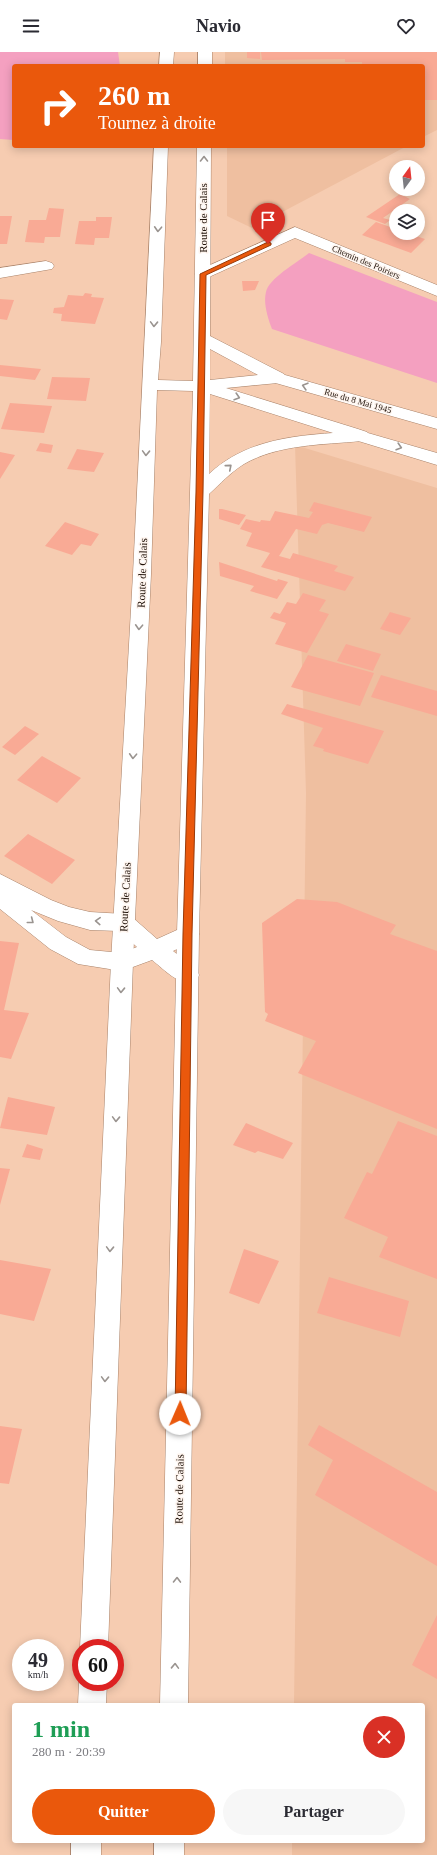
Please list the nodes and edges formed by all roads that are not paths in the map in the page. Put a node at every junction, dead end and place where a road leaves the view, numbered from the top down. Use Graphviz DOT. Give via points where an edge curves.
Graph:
graph roads {
  1 [pos="167,52"];
  2 [pos="205,52"];
  3 [pos="166,64"];
  4 [pos="205,64"];
  5 [pos="161,148"];
  6 [pos="204,148"];
  7 [pos="46,266"];
  8 [pos="0,273"];
  9 [pos="203,274"];
  10 [pos="437,291"];
  11 [pos="202,338"];
  12 [pos="278,378"];
  13 [pos="149,385"];
  14 [pos="200,386"];
  15 [pos="437,424"];
  16 [pos="361,436"];
  17 [pos="437,459"];
  18 [pos="200,492"];
  19 [pos="0,882"];
  20 [pos="0,897"];
  21 [pos="124,923"];
  22 [pos="188,934"];
  23 [pos="155,950"];
  24 [pos="122,962"];
  25 [pos="188,975"];
  26 [pos="94,1639"];
  27 [pos="93,1691"];
  28 [pos="92,1703"];
  29 [pos="174,1703"];
  30 [pos="86,1843"];
  31 [pos="169,1843"];
  32 [pos="86,1855"];
  33 [pos="169,1855"];
  1 -- 3 [label="main road"];
  2 -- 4 [label="main road"];
  5 -- 13 [label="main road, Route de Calais, one-way"];
  9 -- 6 [label="main road, Route de Calais, one-way"];
  7 -- 8 [label="main road"];
  9 -- 10 [label="main road, Chemin des Poiriers" via="295,232"];
  9 -- 11 [label="main road, Route de Calais"];
  11 -- 12 [label="main road"];
  11 -- 14 [label="main road, Route de Calais"];
  12 -- 14 [label="main road"];
  15 -- 12 [label="main road, Rue du 8 Mai 1945, one-way"];
  13 -- 14 [label="main road"];
  13 -- 21 [label="main road, Route de Calais, one-way"];
  14 -- 16 [label="main road, one-way"];
  14 -- 18 [label="main road, Route de Calais"];
  16 -- 17 [label="main road, one-way"];
  18 -- 16 [label="main road, one-way" via="237,460 260,450 290,443"];
  18 -- 22 [label="main road, Route de Calais"];
  21 -- 19 [label="main road, one-way" via="66,915 43,906"];
  20 -- 24 [label="main road, one-way" via="58,943 86,958"];
  21 -- 23 [label="main road"];
  21 -- 24 [label="main road, Route de Calais"];
  22 -- 23 [label="main road"];
  22 -- 25 [label="main road, Route de Calais"];
  23 -- 24 [label="main road"];
  23 -- 25 [label="main road"];
  24 -- 26 [label="main road, Route de Calais, one-way"];
  29 -- 25 [label="main road, Route de Calais, one-way"];
  27 -- 28 [label="main road"];
  30 -- 32 [label="main road"];
  31 -- 33 [label="main road"];
}
